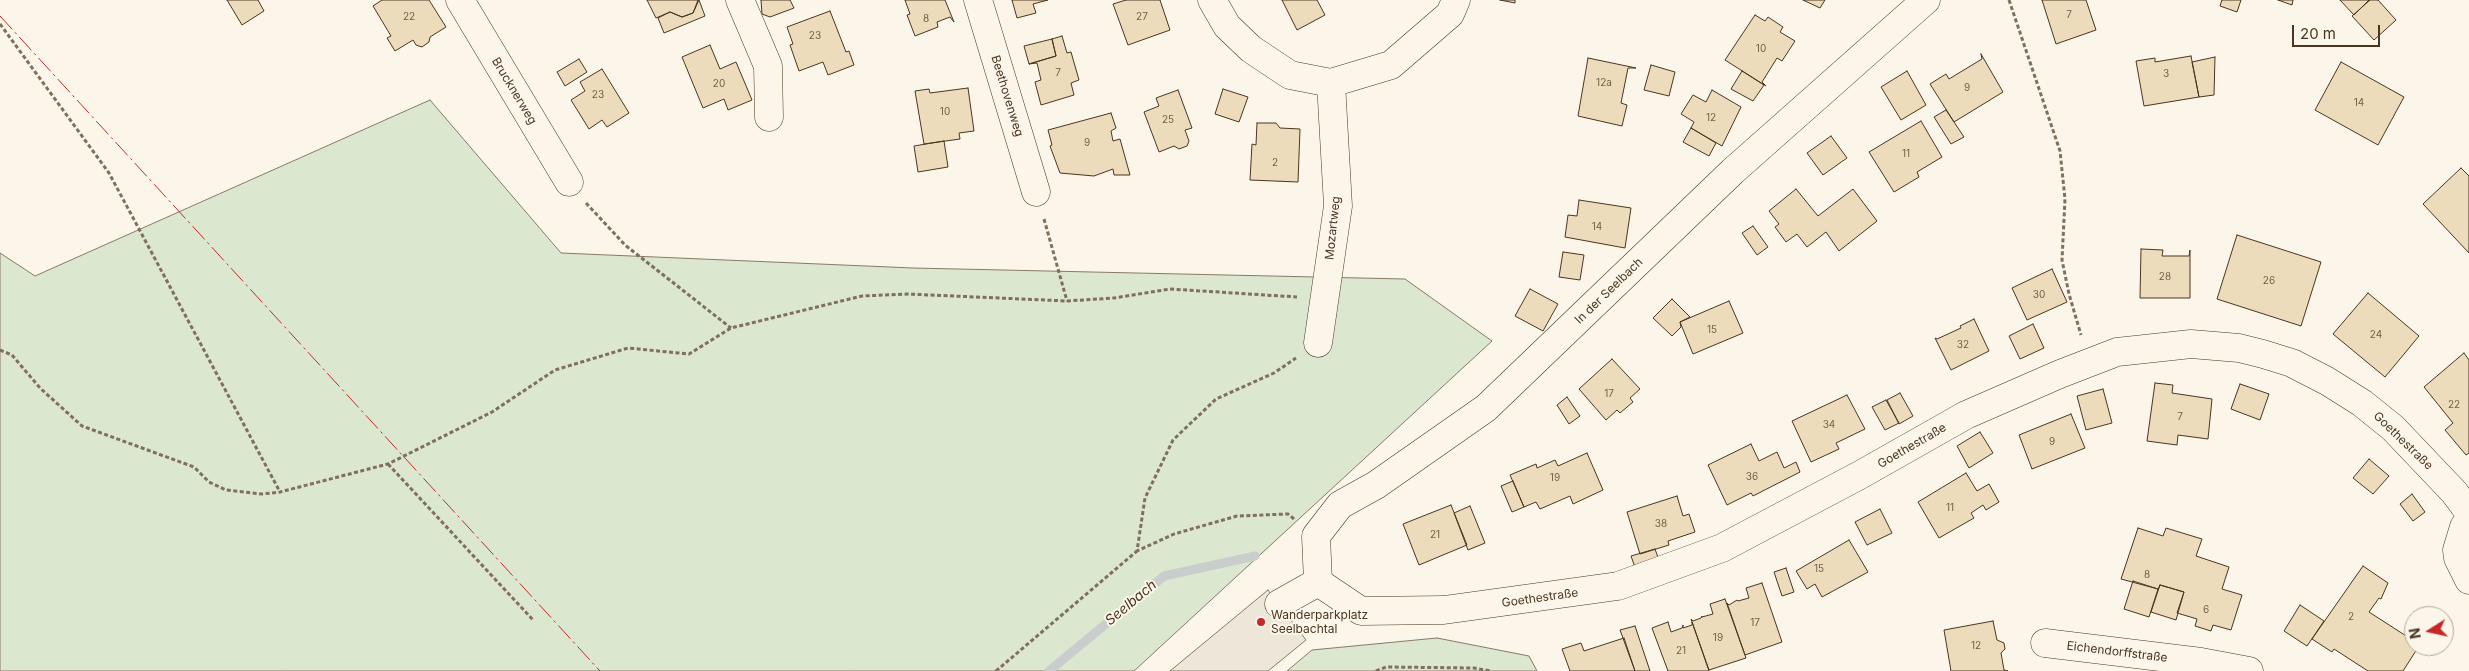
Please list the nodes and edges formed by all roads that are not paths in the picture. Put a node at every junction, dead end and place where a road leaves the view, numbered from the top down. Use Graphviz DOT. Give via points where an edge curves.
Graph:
graph roads {
  1 [pos="460,0"];
  2 [pos="740,0"];
  3 [pos="978,0"];
  4 [pos="1212,0"];
  5 [pos="1456,0"];
  6 [pos="1926,0"];
  7 [pos="1331,83"];
  8 [pos="769,117"];
  9 [pos="568,182"];
  10 [pos="1036,192"];
  11 [pos="1318,343"];
  12 [pos="2469,512"];
  13 [pos="2469,520"];
  14 [pos="2469,580"];
  15 [pos="1318,582"];
  16 [pos="1279,604"];
  17 [pos="2045,643"];
  18 [pos="2249,671"];
  1 -- 9 [label="street, Brucknerweg"];
  2 -- 8 [label="street" via="768,66"];
  3 -- 10 [label="street, Beethovenweg"];
  4 -- 7 [label="street" via="1227,26 1251,50 1290,75"];
  5 -- 7 [label="street" via="1450,14 1392,65"];
  6 -- 15 [label="street, In der Seelbach" via="1733,171 1486,408 1376,485 1340,505 1316,536"];
  7 -- 11 [label="street, Mozartweg" via="1338,206"];
  12 -- 15 [label="street, Goethestraße" via="2393,428 2362,402 2327,380 2292,363 2263,354 2239,348 2191,344 2118,352 2060,374 1966,415 1722,548 1618,586 1444,610 1361,611"];
  13 -- 14 [label="street" via="2457,550"];
  15 -- 16 [label="street"];
  17 -- 18 [label="street, Eichendorffstraße"];
}
